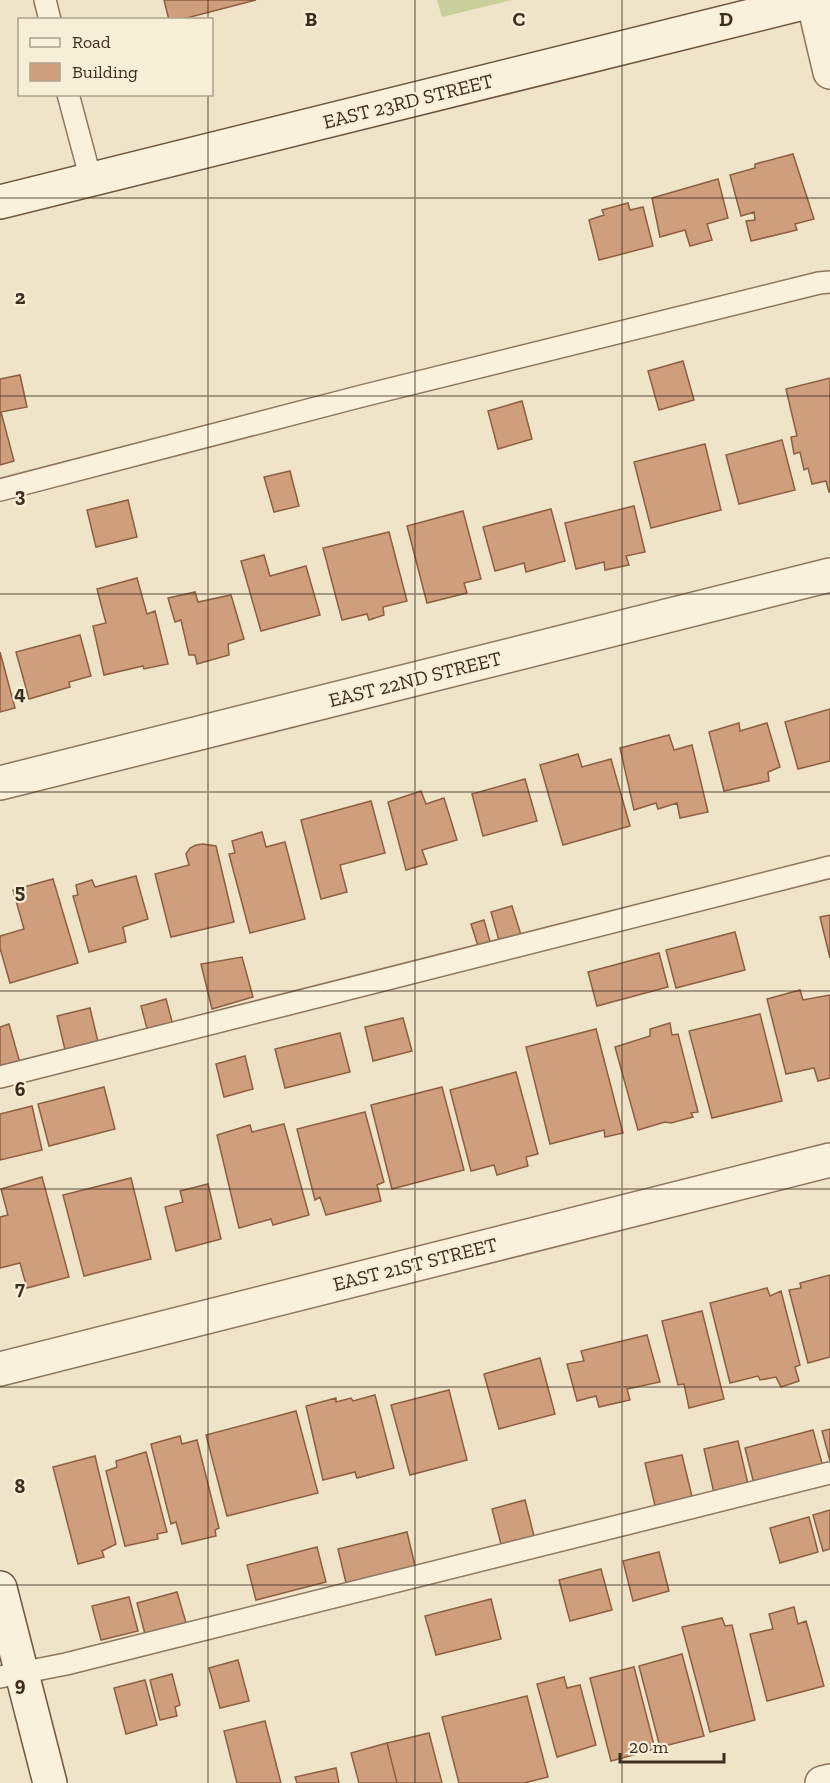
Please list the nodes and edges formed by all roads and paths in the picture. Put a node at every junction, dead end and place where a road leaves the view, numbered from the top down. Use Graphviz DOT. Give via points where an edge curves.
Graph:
graph roads {
  1 [pos="45,0"];
  2 [pos="814,0"];
  3 [pos="50,18"];
  4 [pos="830,72"];
  5 [pos="69,96"];
  6 [pos="91,180"];
  7 [pos="0,202"];
  8 [pos="830,282"];
  9 [pos="0,490"];
  10 [pos="830,575"];
  11 [pos="0,783"];
  12 [pos="830,867"];
  13 [pos="0,1077"];
  14 [pos="830,1160"];
  15 [pos="0,1369"];
  16 [pos="830,1473"];
  17 [pos="0,1588"];
  18 [pos="10,1674"];
  19 [pos="830,1781"];
  20 [pos="50,1783"];
  21 [pos="822,1783"];
  1 -- 3 [label="lane"];
  2 -- 4 [label="street"];
  2 -- 6 [label="street, EAST 23RD STREET"];
  5 -- 6 [label="lane"];
  6 -- 7 [label="street, EAST 23RD STREET"];
  8 -- 9 [label="lane" via="362,396"];
  10 -- 11 [label="street, EAST 22ND STREET"];
  12 -- 13 [label="lane"];
  14 -- 15 [label="street, EAST 21ST STREET"];
  16 -- 18 [label="lane" via="66,1664"];
  17 -- 18 [label="street"];
  18 -- 20 [label="street"];
  19 -- 21 [label="street"];
}
